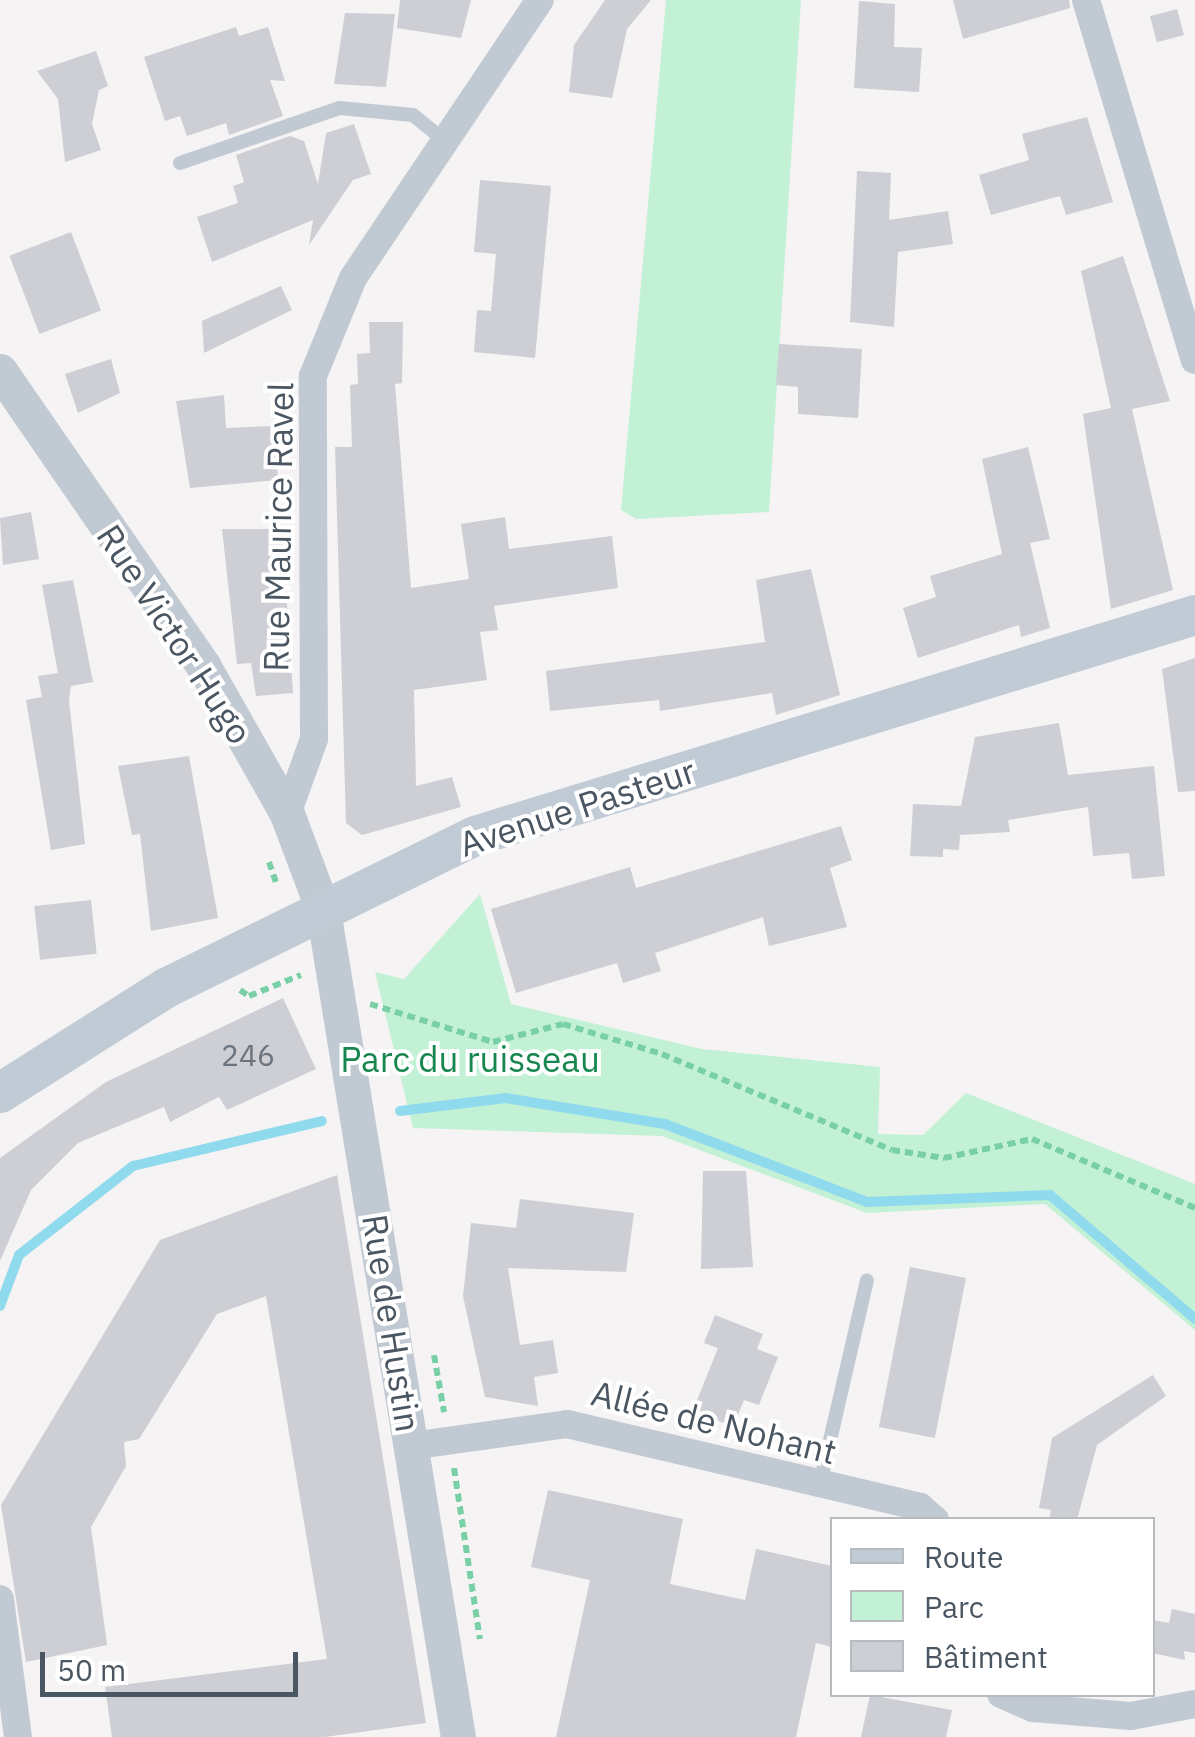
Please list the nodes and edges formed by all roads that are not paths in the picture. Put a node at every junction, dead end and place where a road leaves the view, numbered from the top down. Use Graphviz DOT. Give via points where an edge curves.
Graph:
graph roads {
  1 [pos="540,0"];
  2 [pos="1086,0"];
  3 [pos="444,140"];
  4 [pos="180,163"];
  5 [pos="1195,360"];
  6 [pos="0,372"];
  7 [pos="1195,615"];
  8 [pos="286,814"];
  9 [pos="322,910"];
  10 [pos="0,1093"];
  11 [pos="867,1280"];
  12 [pos="411,1446"];
  13 [pos="819,1489"];
  14 [pos="931,1517"];
  15 [pos="0,1598"];
  16 [pos="1008,1697"];
  17 [pos="1195,1704"];
  18 [pos="18,1737"];
  19 [pos="458,1737"];
  1 -- 3 [label="street, Rue Maurice Ravel"];
  2 -- 5 [label="street"];
  3 -- 4 [label="lane" via="413,115 340,108"];
  3 -- 8 [label="street, Rue Maurice Ravel" via="353,278 313,376 314,739"];
  6 -- 8 [label="street, Rue Victor Hugo" via="204,668"];
  7 -- 9 [label="main road, Avenue Pasteur" via="508,825"];
  8 -- 9 [label="street, Rue Victor Hugo"];
  9 -- 10 [label="main road, Avenue Pasteur" via="52,1052"];
  9 -- 12 [label="street, Rue de Hustin"];
  11 -- 13 [label="lane"];
  12 -- 13 [label="street, Allée de Nohant" via="567,1424 702,1451"];
  12 -- 19 [label="street, Rue de Hustin"];
  13 -- 14 [label="street, Allée de Nohant" via="920,1507"];
  15 -- 18 [label="street"];
  16 -- 17 [label="street" via="1033,1708 1130,1716"];
}
